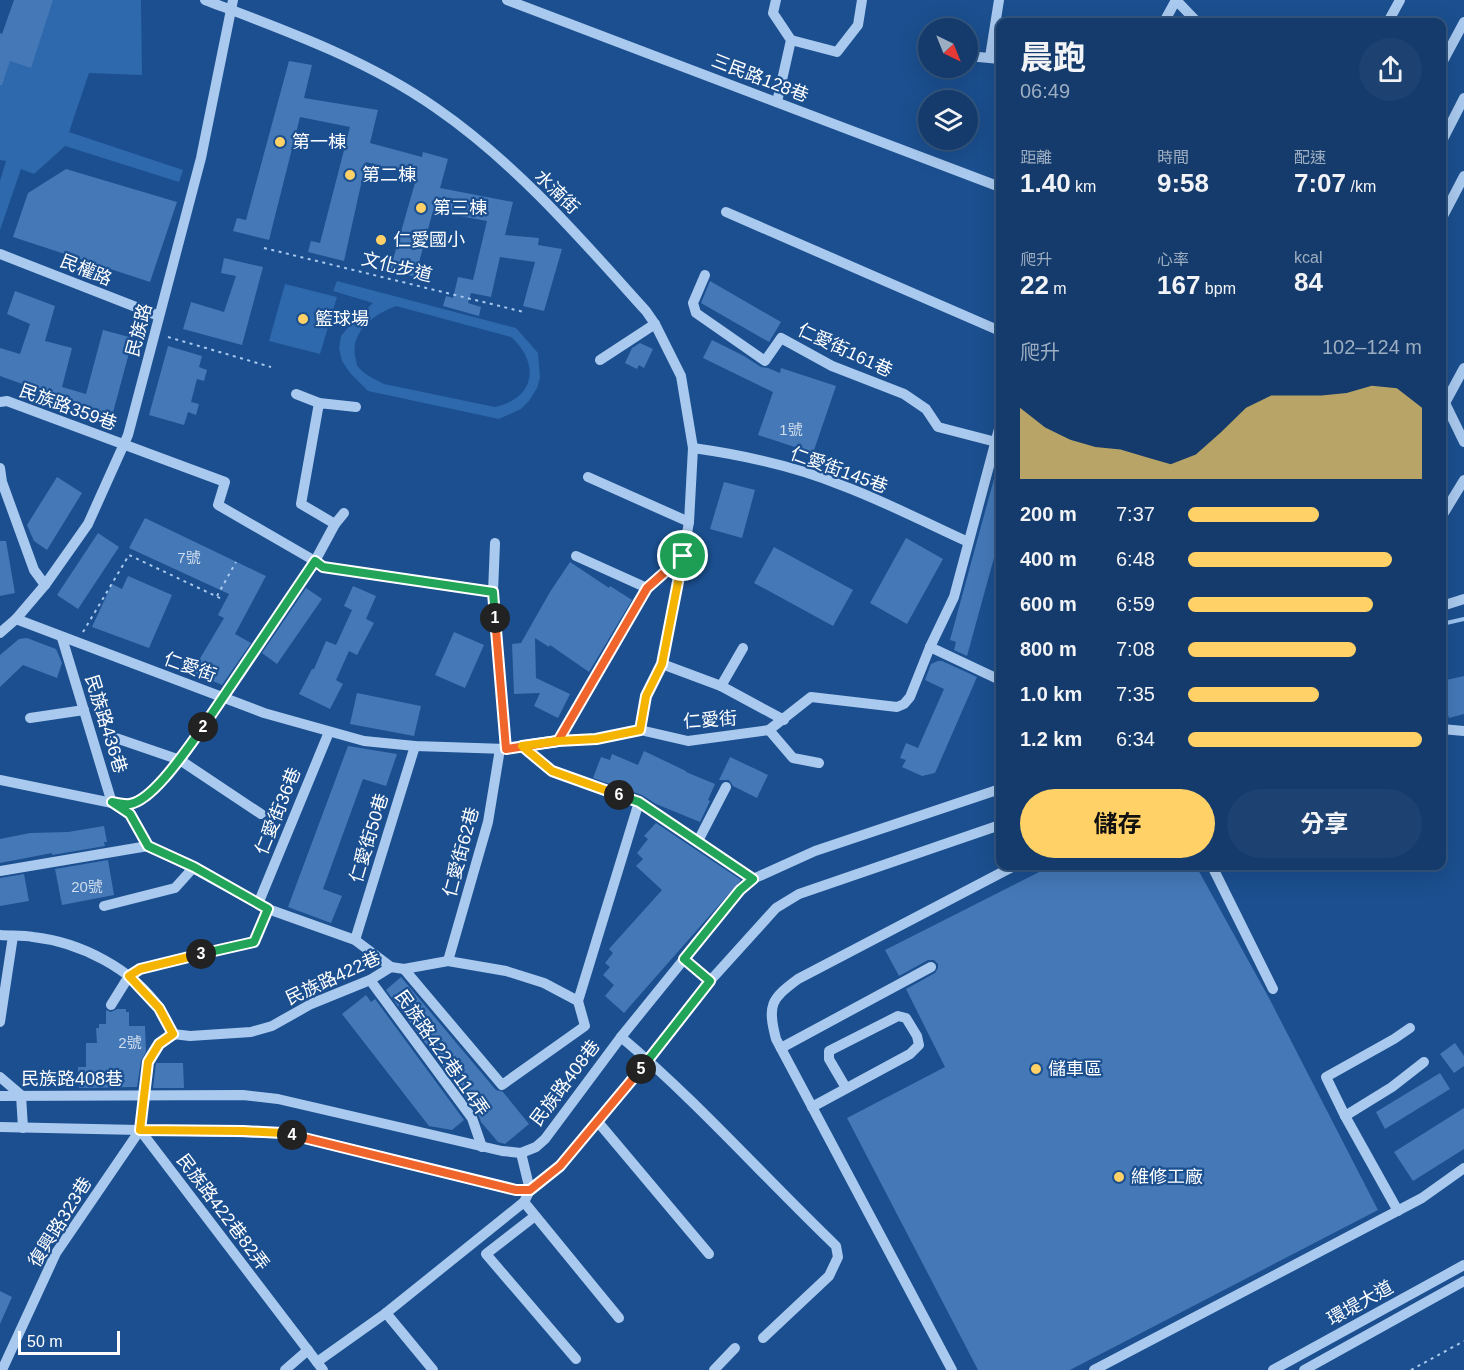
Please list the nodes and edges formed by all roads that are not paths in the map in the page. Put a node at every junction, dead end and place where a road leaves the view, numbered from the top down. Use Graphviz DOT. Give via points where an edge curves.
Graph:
graph roads {
  1 [pos="205,0"];
  2 [pos="507,0"];
  3 [pos="776,0"];
  4 [pos="862,0"];
  5 [pos="999,0"];
  6 [pos="1176,0"];
  7 [pos="1401,0"];
  8 [pos="232,5"];
  9 [pos="998,18"];
  10 [pos="1166,18"];
  11 [pos="1193,18"];
  12 [pos="1390,18"];
  13 [pos="1464,22"];
  14 [pos="791,40"];
  15 [pos="1446,56"];
  16 [pos="978,57"];
  17 [pos="995,58"];
  18 [pos="1464,98"];
  19 [pos="777,102"];
  20 [pos="1446,133"];
  21 [pos="1464,176"];
  22 [pos="996,185"];
  23 [pos="1446,210"];
  24 [pos="726,212"];
  25 [pos="0,254"];
  26 [pos="705,275"];
  27 [pos="159,316"];
  28 [pos="655,324"];
  29 [pos="996,329"];
  30 [pos="600,360"];
  31 [pos="1464,368"];
  32 [pos="296,394"];
  33 [pos="1446,397"];
  34 [pos="0,402"];
  35 [pos="319,403"];
  36 [pos="356,407"];
  37 [pos="1446,408"];
  38 [pos="996,442"];
  39 [pos="1464,442"];
  40 [pos="124,445"];
  41 [pos="693,448"];
  42 [pos="0,468"];
  43 [pos="588,477"];
  44 [pos="1464,480"];
  45 [pos="1446,509"];
  46 [pos="344,513"];
  47 [pos="689,522"];
  48 [pos="335,524"];
  49 [pos="968,542"];
  50 [pos="495,543"];
  51 [pos="576,556"];
  52 [pos="683,556"];
  53 [pos="315,561"];
  54 [pos="45,585"];
  55 [pos="647,588"];
  56 [pos="493,592"];
  57 [pos="1464,599"];
  58 [pos="1446,605"];
  59 [pos="16,619"];
  60 [pos="0,633"];
  61 [pos="62,638"];
  62 [pos="930,647"];
  63 [pos="742,648"];
  64 [pos="662,664"];
  65 [pos="996,678"];
  66 [pos="721,687"];
  67 [pos="223,697"];
  68 [pos="84,710"];
  69 [pos="30,718"];
  70 [pos="784,720"];
  71 [pos="1446,729"];
  72 [pos="640,730"];
  73 [pos="770,730"];
  74 [pos="1464,731"];
  75 [pos="329,732"];
  76 [pos="110,736"];
  77 [pos="558,741"];
  78 [pos="415,746"];
  79 [pos="522,746"];
  80 [pos="503,749"];
  81 [pos="180,760"];
  82 [pos="819,763"];
  83 [pos="0,780"];
  84 [pos="726,787"];
  85 [pos="996,790"];
  86 [pos="112,802"];
  87 [pos="639,802"];
  88 [pos="261,814"];
  89 [pos="996,826"];
  90 [pos="698,841"];
  91 [pos="148,846"];
  92 [pos="194,867"];
  93 [pos="1006,870"];
  94 [pos="1214,870"];
  95 [pos="0,871"];
  96 [pos="753,879"];
  97 [pos="258,904"];
  98 [pos="104,906"];
  99 [pos="268,909"];
  100 [pos="0,935"];
  101 [pos="13,936"];
  102 [pos="355,940"];
  103 [pos="684,959"];
  104 [pos="448,961"];
  105 [pos="392,967"];
  106 [pos="931,967"];
  107 [pos="404,969"];
  108 [pos="129,976"];
  109 [pos="370,980"];
  110 [pos="710,981"];
  111 [pos="1273,989"];
  112 [pos="578,1001"];
  113 [pos="111,1005"];
  114 [pos="0,1022"];
  115 [pos="1410,1028"];
  116 [pos="173,1034"];
  117 [pos="621,1037"];
  118 [pos="781,1048"];
  119 [pos="648,1060"];
  120 [pos="1424,1062"];
  121 [pos="0,1077"];
  122 [pos="846,1088"];
  123 [pos="21,1095"];
  124 [pos="144,1095"];
  125 [pos="0,1096"];
  126 [pos="812,1107"];
  127 [pos="1345,1116"];
  128 [pos="598,1122"];
  129 [pos="0,1127"];
  130 [pos="22,1128"];
  131 [pos="140,1130"];
  132 [pos="482,1147"];
  133 [pos="520,1154"];
  134 [pos="1464,1168"];
  135 [pos="530,1190"];
  136 [pos="524,1202"];
  137 [pos="1398,1211"];
  138 [pos="535,1216"];
  139 [pos="709,1254"];
  140 [pos="1464,1265"];
  141 [pos="1464,1281"];
  142 [pos="386,1313"];
  143 [pos="619,1318"];
  144 [pos="764,1338"];
  145 [pos="735,1348"];
  146 [pos="308,1350"];
  147 [pos="576,1359"];
  148 [pos="320,1366"];
  149 [pos="2,1370"];
  150 [pos="285,1370"];
  151 [pos="433,1370"];
  152 [pos="714,1370"];
  153 [pos="952,1370"];
  154 [pos="1094,1370"];
  155 [pos="1273,1370"];
  156 [pos="1304,1370"];
  1 -- 8 [label="street, 水湳街"];
  2 -- 19 [label="street, 三民路128巷"];
  3 -- 14 [label="street" via="773,13"];
  4 -- 14 [label="street" via="858,26 837,52"];
  5 -- 9 [label="street"];
  6 -- 10 [label="street"];
  6 -- 11 [label="street"];
  7 -- 12 [label="street"];
  8 -- 27 [label="street, 民族路" via="201,158"];
  8 -- 28 [label="street, 水湳街" via="320,44 434,107 468,132 554,209"];
  13 -- 15 [label="street"];
  14 -- 19 [label="street"];
  16 -- 17 [label="street"];
  18 -- 20 [label="street"];
  19 -- 22 [label="street, 三民路128巷"];
  21 -- 23 [label="street"];
  24 -- 29 [label="street"];
  25 -- 27 [label="street, 民權路"];
  26 -- 38 [label="street, 仁愛街161巷" via="693,303 696,313 765,362 781,338 832,366 904,394 926,409 938,428"];
  27 -- 40 [label="street, 民族路"];
  28 -- 30 [label="street"];
  28 -- 41 [label="street, 水湳街" via="681,376"];
  31 -- 33 [label="street"];
  32 -- 35 [label="street"];
  34 -- 40 [label="street, 民族路359巷" via="7,401"];
  35 -- 36 [label="street"];
  35 -- 48 [label="street" via="301,504"];
  37 -- 39 [label="street"];
  38 -- 49 [label="street, 仁愛街"];
  40 -- 53 [label="street, 民族路359巷" via="225,482 218,505"];
  40 -- 54 [label="street, 民族路" via="88,524"];
  41 -- 47 [label="street, 水湳街"];
  41 -- 49 [label="street, 仁愛街145巷" via="739,455 841,484"];
  42 -- 54 [label="street" via="34,570"];
  43 -- 47 [label="street"];
  44 -- 45 [label="street"];
  46 -- 48 [label="street, 民族路436巷"];
  47 -- 52 [label="street, 水湳街"];
  48 -- 53 [label="street, 民族路436巷"];
  49 -- 62 [label="street, 仁愛街" via="954,597"];
  50 -- 56 [label="street, 仁愛街62巷"];
  51 -- 55 [label="street"];
  52 -- 55 [label="street"];
  52 -- 64 [label="street, 水湳街"];
  53 -- 56 [label="street" via="323,567"];
  53 -- 67 [label="street, 民族路436巷"];
  54 -- 59 [label="street, 民族路"];
  55 -- 77 [label="street"];
  56 -- 80 [label="street, 仁愛街62巷"];
  57 -- 58 [label="street"];
  59 -- 60 [label="street, 民族路"];
  59 -- 61 [label="street, 仁愛街"];
  61 -- 67 [label="street, 仁愛街"];
  61 -- 68 [label="street, 民族路436巷"];
  62 -- 65 [label="street"];
  62 -- 70 [label="street, 仁愛街" via="904,704 897,707 811,697"];
  63 -- 66 [label="street"];
  64 -- 66 [label="street"];
  64 -- 72 [label="street, 水湳街" via="646,696"];
  66 -- 70 [label="street"];
  67 -- 75 [label="street, 仁愛街"];
  67 -- 81 [label="street, 民族路436巷"];
  68 -- 69 [label="street"];
  68 -- 86 [label="street, 民族路436巷"];
  70 -- 73 [label="street, 仁愛街"];
  71 -- 74 [label="street"];
  72 -- 73 [label="street, 仁愛街" via="688,741"];
  72 -- 77 [label="street, 仁愛街" via="596,739"];
  73 -- 82 [label="street" via="793,758"];
  75 -- 78 [label="street, 仁愛街" via="364,741"];
  75 -- 97 [label="street, 仁愛街36巷"];
  76 -- 81 [label="street"];
  77 -- 79 [label="street, 仁愛街"];
  78 -- 80 [label="street, 仁愛街"];
  78 -- 102 [label="street, 仁愛街50巷"];
  79 -- 80 [label="street, 仁愛街"];
  79 -- 87 [label="street" via="552,771"];
  80 -- 104 [label="street, 仁愛街62巷" via="488,822"];
  81 -- 86 [label="street, 民族路436巷" via="147,796 130,804"];
  81 -- 88 [label="street"];
  83 -- 86 [label="street"];
  84 -- 90 [label="street"];
  85 -- 96 [label="street, 民族路408巷" via="815,851"];
  86 -- 91 [label="street" via="130,814"];
  87 -- 90 [label="street"];
  87 -- 112 [label="street"];
  89 -- 110 [label="street" via="799,894 776,908"];
  90 -- 96 [label="street"];
  91 -- 92 [label="street"];
  91 -- 95 [label="street"];
  92 -- 97 [label="street"];
  92 -- 98 [label="street" via="175,888"];
  93 -- 118 [label="street" via="798,979 777,994 770,1017"];
  94 -- 111 [label="street"];
  96 -- 103 [label="street, 民族路408巷"];
  97 -- 99 [label="street"];
  99 -- 102 [label="street"];
  99 -- 108 [label="street" via="254,942 140,969"];
  100 -- 101 [label="street"];
  101 -- 108 [label="street" via="65,943 91,953"];
  101 -- 114 [label="street"];
  102 -- 105 [label="street"];
  103 -- 110 [label="street"];
  103 -- 117 [label="street, 民族路408巷"];
  104 -- 107 [label="street, 民族路422巷"];
  104 -- 112 [label="street, 民族路422巷" via="506,971"];
  105 -- 107 [label="street, 民族路422巷"];
  105 -- 109 [label="street, 民族路422巷"];
  106 -- 118 [label="street"];
  107 -- 112 [label="street" via="502,1085 585,1026"];
  108 -- 113 [label="street"];
  108 -- 116 [label="street" via="159,1008"];
  109 -- 116 [label="street, 民族路422巷" via="251,1032"];
  109 -- 132 [label="street, 民族路422巷114弄" via="472,1118"];
  110 -- 119 [label="street"];
  115 -- 127 [label="street" via="1326,1077"];
  116 -- 124 [label="street" via="159,1044 148,1062"];
  117 -- 119 [label="street"];
  117 -- 133 [label="street, 民族路408巷" via="545,1139"];
  118 -- 126 [label="street"];
  119 -- 128 [label="street"];
  119 -- 144 [label="street" via="836,1246 838,1257 829,1276"];
  120 -- 127 [label="street"];
  121 -- 123 [label="street"];
  122 -- 122 [label="street" via="910,1054 920,1044 906,1018 898,1016 829,1051 829,1059"];
  122 -- 126 [label="street"];
  123 -- 124 [label="street, 民族路408巷"];
  123 -- 125 [label="street, 民族路408巷"];
  123 -- 130 [label="street"];
  124 -- 131 [label="street"];
  124 -- 132 [label="street, 民族路408巷" via="278,1099"];
  126 -- 153 [label="street"];
  127 -- 137 [label="street"];
  128 -- 135 [label="street" via="560,1166"];
  128 -- 139 [label="street"];
  129 -- 130 [label="street"];
  130 -- 131 [label="street"];
  131 -- 135 [label="street" via="282,1133 516,1190"];
  131 -- 146 [label="street, 民族路422巷82弄"];
  131 -- 149 [label="street, 復興路323巷" via="56,1253"];
  132 -- 133 [label="street, 民族路408巷"];
  133 -- 135 [label="street"];
  134 -- 137 [label="street"];
  135 -- 136 [label="street"];
  136 -- 138 [label="street"];
  136 -- 142 [label="street"];
  137 -- 154 [label="street"];
  138 -- 143 [label="street"];
  138 -- 147 [label="street" via="486,1254"];
  140 -- 155 [label="street, 環堤大道"];
  141 -- 156 [label="street, 環堤大道"];
  142 -- 148 [label="street"];
  142 -- 151 [label="street"];
  145 -- 152 [label="street"];
  146 -- 148 [label="street, 民族路422巷82弄"];
  146 -- 150 [label="street"];
}
